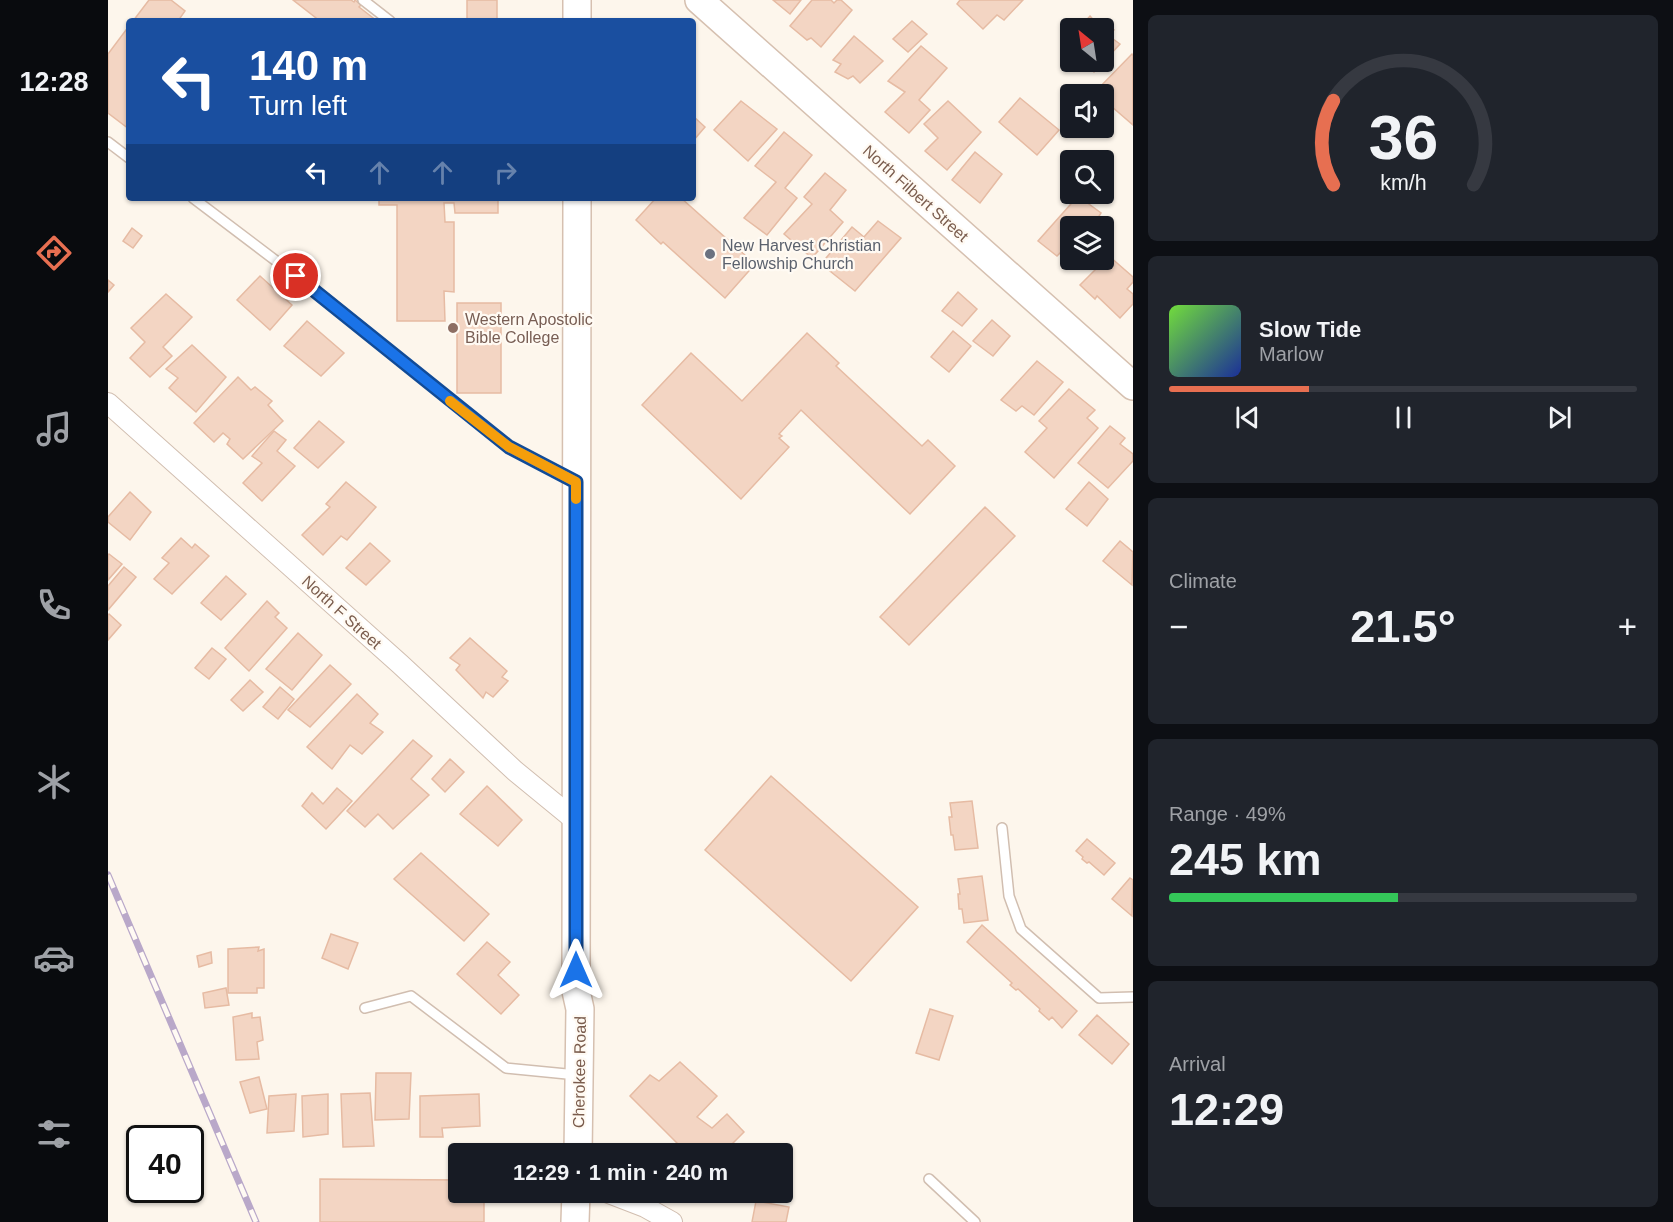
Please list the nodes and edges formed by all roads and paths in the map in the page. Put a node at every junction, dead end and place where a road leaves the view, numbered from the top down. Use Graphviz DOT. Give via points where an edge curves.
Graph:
graph roads {
  1 [pos="363,0"];
  2 [pos="578,0"];
  3 [pos="699,0"];
  4 [pos="386,18"];
  5 [pos="577,18"];
  6 [pos="108,142"];
  7 [pos="126,156"];
  8 [pos="197,201"];
  9 [pos="577,201"];
  10 [pos="1133,386"];
  11 [pos="108,403"];
  12 [pos="576,482"];
  13 [pos="576,821"];
  14 [pos="1002,828"];
  15 [pos="1133,997"];
  16 [pos="365,1008"];
  17 [pos="580,1075"];
  18 [pos="578,1143"];
  19 [pos="929,1179"];
  20 [pos="576,1203"];
  21 [pos="637,1203"];
  22 [pos="575,1222"];
  23 [pos="672,1222"];
  24 [pos="975,1222"];
  1 -- 4 [label="lane"];
  2 -- 5 [label="street"];
  3 -- 10 [label="street, North Filbert Street"];
  6 -- 7 [label="lane"];
  8 -- 12 [label="lane" via="325,298 509,447"];
  9 -- 12 [label="street, Cherokee Road"];
  11 -- 13 [label="street, North F Street" via="515,771"];
  12 -- 13 [label="street, Cherokee Road"];
  13 -- 17 [label="street, Cherokee Road"];
  14 -- 15 [label="lane" via="1010,896 1021,929 1099,998"];
  16 -- 17 [label="lane" via="411,996 506,1068"];
  17 -- 18 [label="street, Cherokee Road"];
  19 -- 24 [label="lane"];
  20 -- 22 [label="street"];
  21 -- 23 [label="street"];
}
